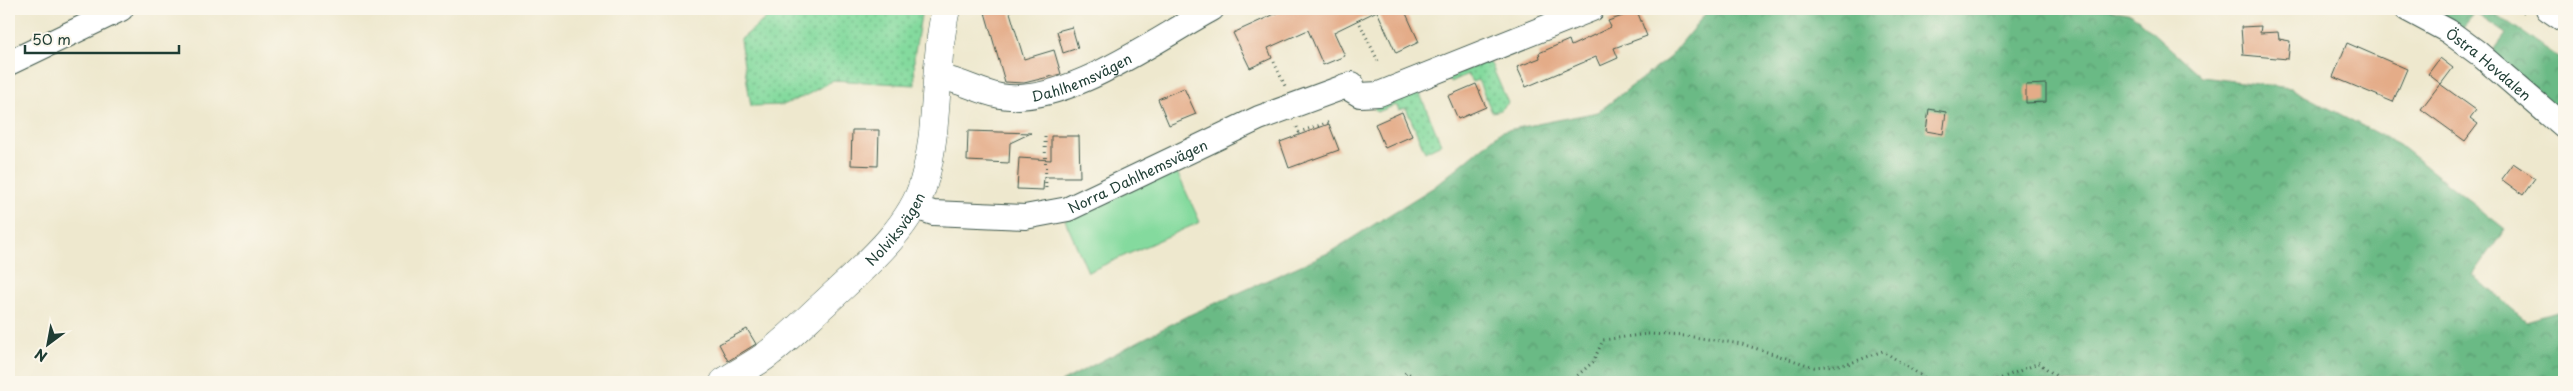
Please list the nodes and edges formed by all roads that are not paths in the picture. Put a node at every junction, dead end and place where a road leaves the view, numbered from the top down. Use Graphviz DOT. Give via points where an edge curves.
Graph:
graph roads {
  1 [pos="122,9"];
  2 [pos="946,9"];
  3 [pos="1212,9"];
  4 [pos="1592,9"];
  5 [pos="2407,9"];
  6 [pos="2548,9"];
  7 [pos="2564,20"];
  8 [pos="9,63"];
  9 [pos="939,76"];
  10 [pos="2564,127"];
  11 [pos="913,206"];
  12 [pos="724,382"];
  1 -- 8 [label="street"];
  2 -- 9 [label="street, Nolviksvägen" via="940,38"];
  3 -- 9 [label="street, Dahlhemsvägen" via="1073,85 1032,97 1000,96"];
  4 -- 11 [label="street, Norra Dahlhemsvägen" via="1379,94 1360,96 1348,85 1259,118 1068,209 1025,217 953,215"];
  5 -- 10 [label="street, Östra Hovdalen" via="2448,31 2478,53"];
  6 -- 7 [label="street"];
  9 -- 11 [label="street, Nolviksvägen" via="932,146 924,183"];
  11 -- 12 [label="street, Nolviksvägen" via="872,258 822,306 770,353"];
}
